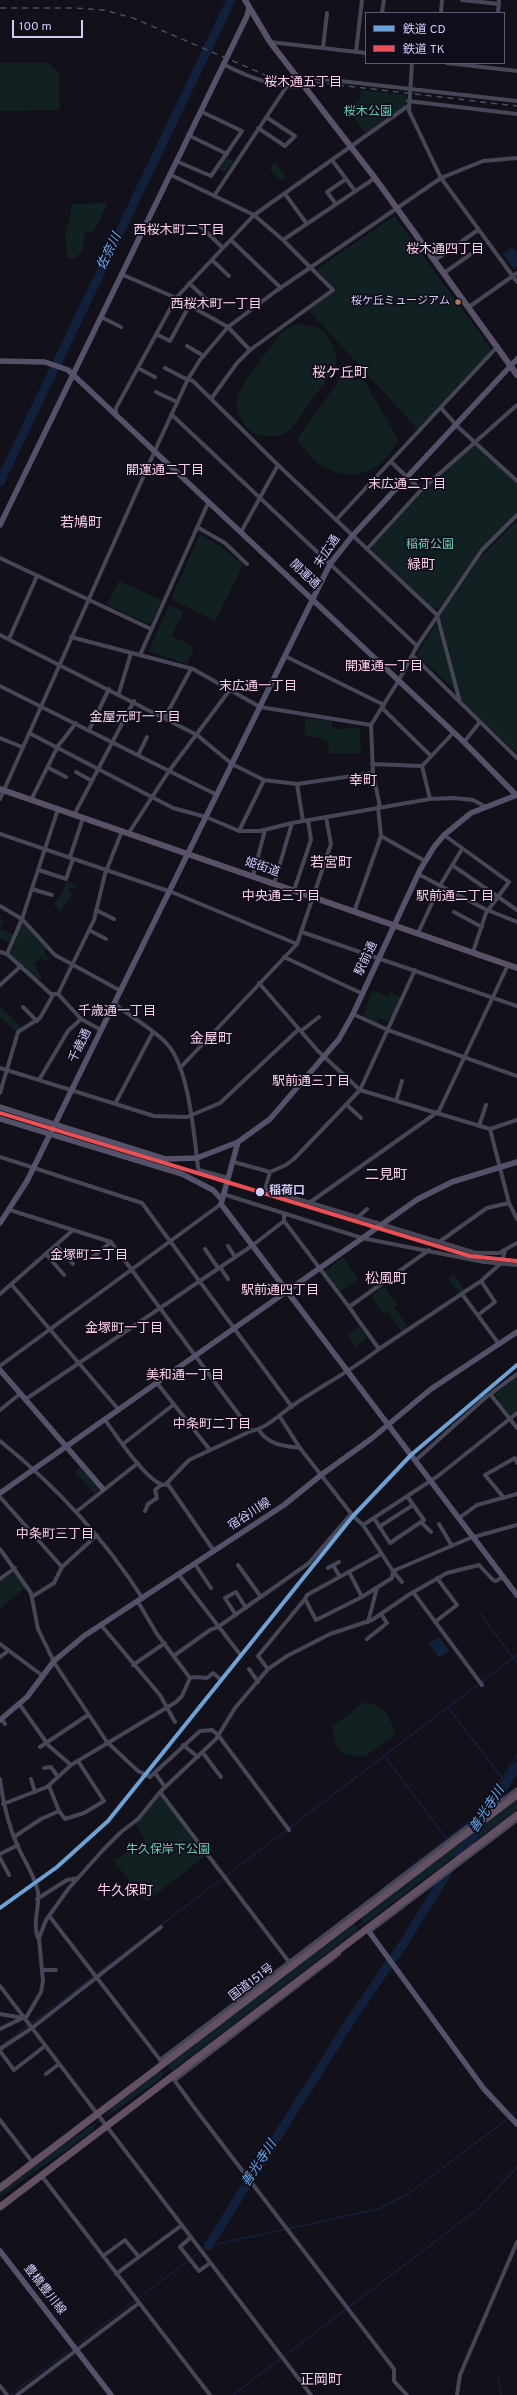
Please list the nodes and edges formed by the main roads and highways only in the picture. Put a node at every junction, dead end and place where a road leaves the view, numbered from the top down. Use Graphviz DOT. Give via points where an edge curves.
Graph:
graph roads {
  1 [pos="247,0"];
  2 [pos="517,375"];
  3 [pos="2,790"];
  4 [pos="517,968"];
  5 [pos="517,1795"];
  6 [pos="517,1815"];
  7 [pos="0,2188"];
  8 [pos="0,2207"];
  1 -- 2 [label="main road" via="249,8 270,42 375,178"];
  3 -- 4 [label="main road, 姫街道"];
  5 -- 7 [label="highway, 国道151号" via="162,2062 99,2115"];
  6 -- 8 [label="highway" via="368,1931 339,1950 174,2078 106,2125"];
}
